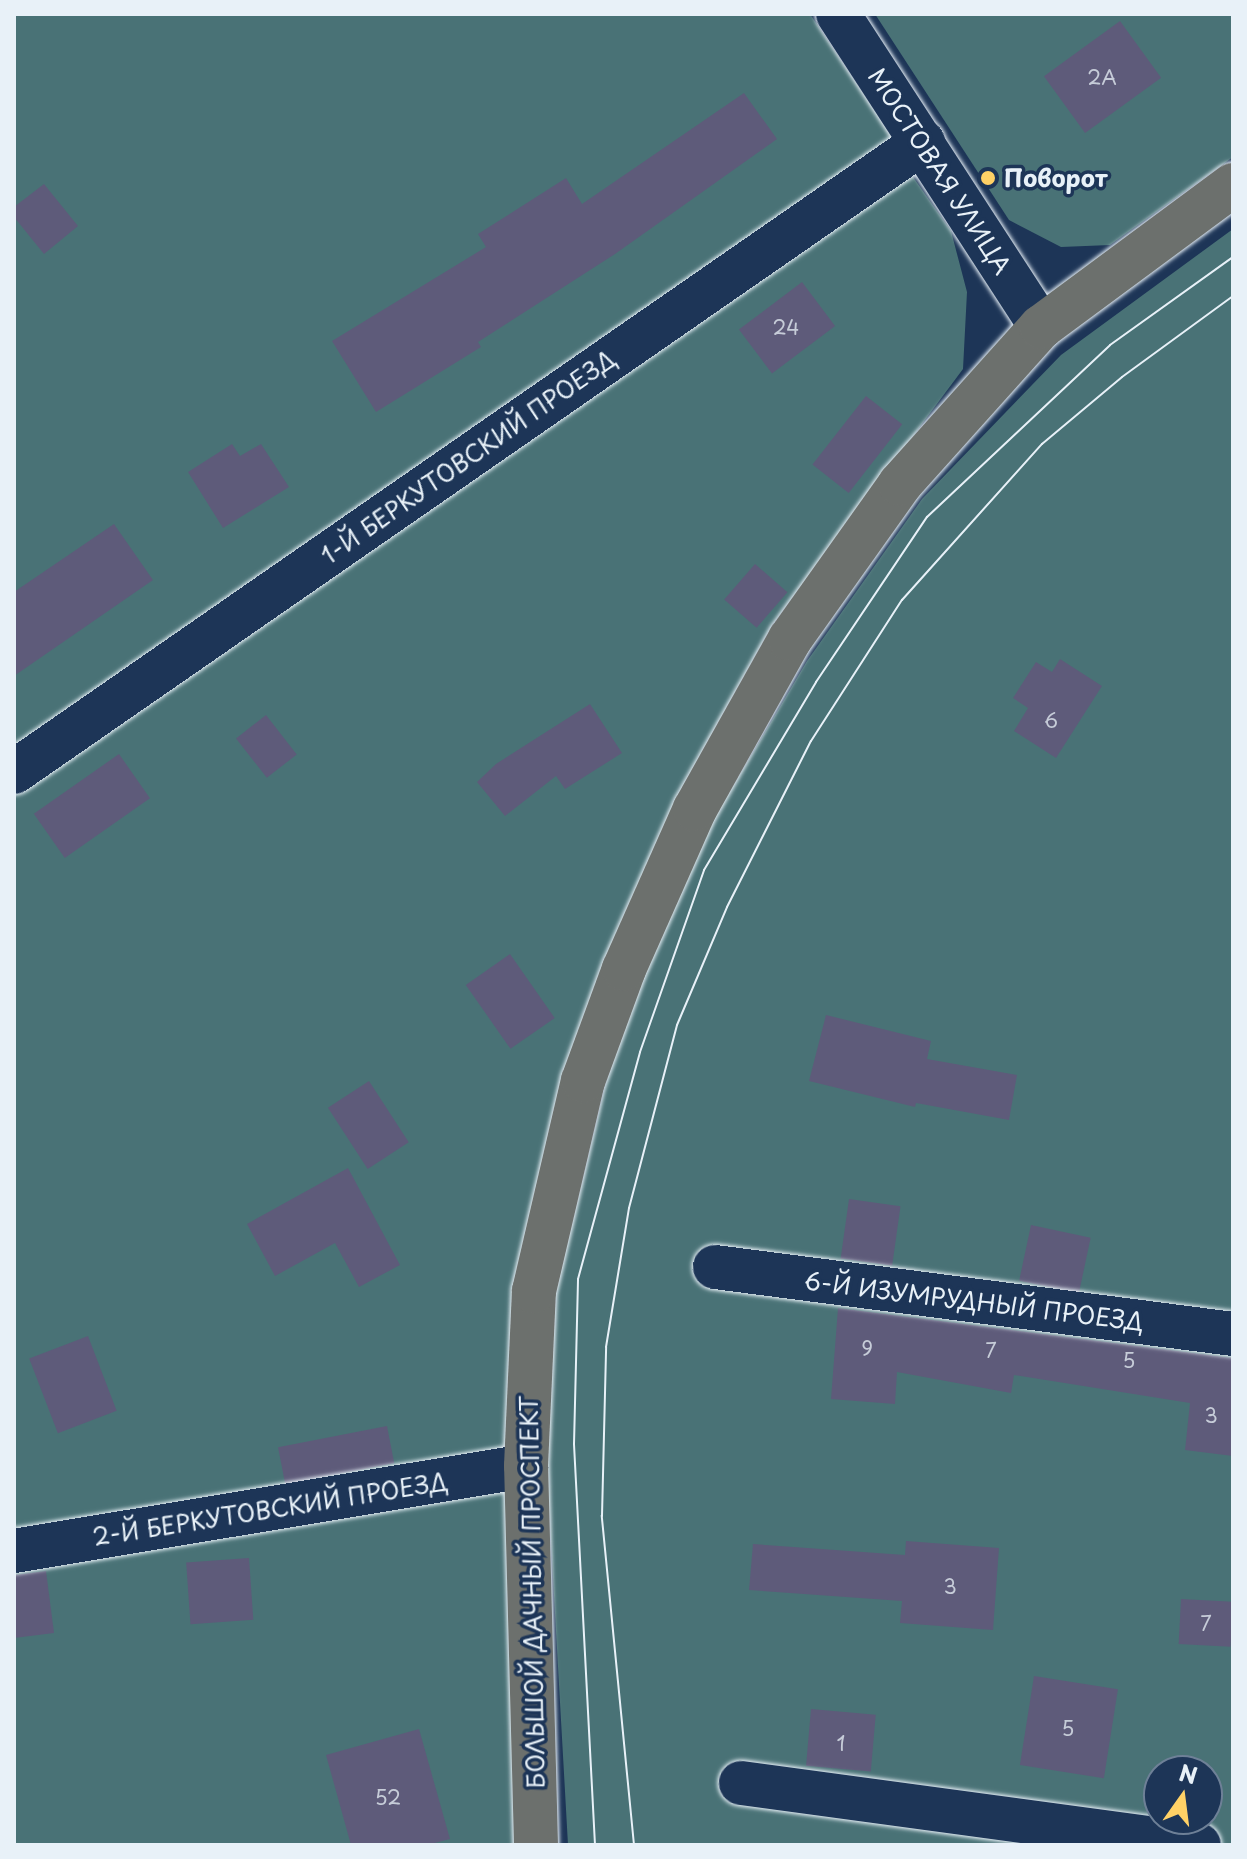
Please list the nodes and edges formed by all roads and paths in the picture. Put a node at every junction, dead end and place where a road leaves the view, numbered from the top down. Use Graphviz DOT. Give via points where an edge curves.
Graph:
graph roads {
  1 [pos="838,14"];
  2 [pos="923,142"];
  3 [pos="1233,185"];
  4 [pos="1041,327"];
  5 [pos="14,772"];
  6 [pos="715,1267"];
  7 [pos="1233,1334"];
  8 [pos="526,1466"];
  9 [pos="14,1551"];
  10 [pos="741,1783"];
  11 [pos="536,1845"];
  12 [pos="1199,1845"];
  1 -- 2 [label="street, МОСТОВАЯ УЛИЦА"];
  2 -- 4 [label="street, МОСТОВАЯ УЛИЦА"];
  2 -- 5 [label="street, 1-Й БЕРКУТОВСКИЙ ПРОЕЗД"];
  3 -- 4 [label="main road, БОЛЬШОЙ ДАЧНЫЙ ПРОСПЕКТ"];
  4 -- 8 [label="main road, БОЛЬШОЙ ДАЧНЫЙ ПРОСПЕКТ" via="881,510 790,639 695,809 624,969 583,1081 534,1291"];
  6 -- 7 [label="street, 6-Й ИЗУМРУДНЫЙ ПРОЕЗД"];
  8 -- 9 [label="street, 2-Й БЕРКУТОВСКИЙ ПРОЕЗД"];
  8 -- 11 [label="main road, БОЛЬШОЙ ДАЧНЫЙ ПРОСПЕКТ"];
  10 -- 12 [label="street"];
}
